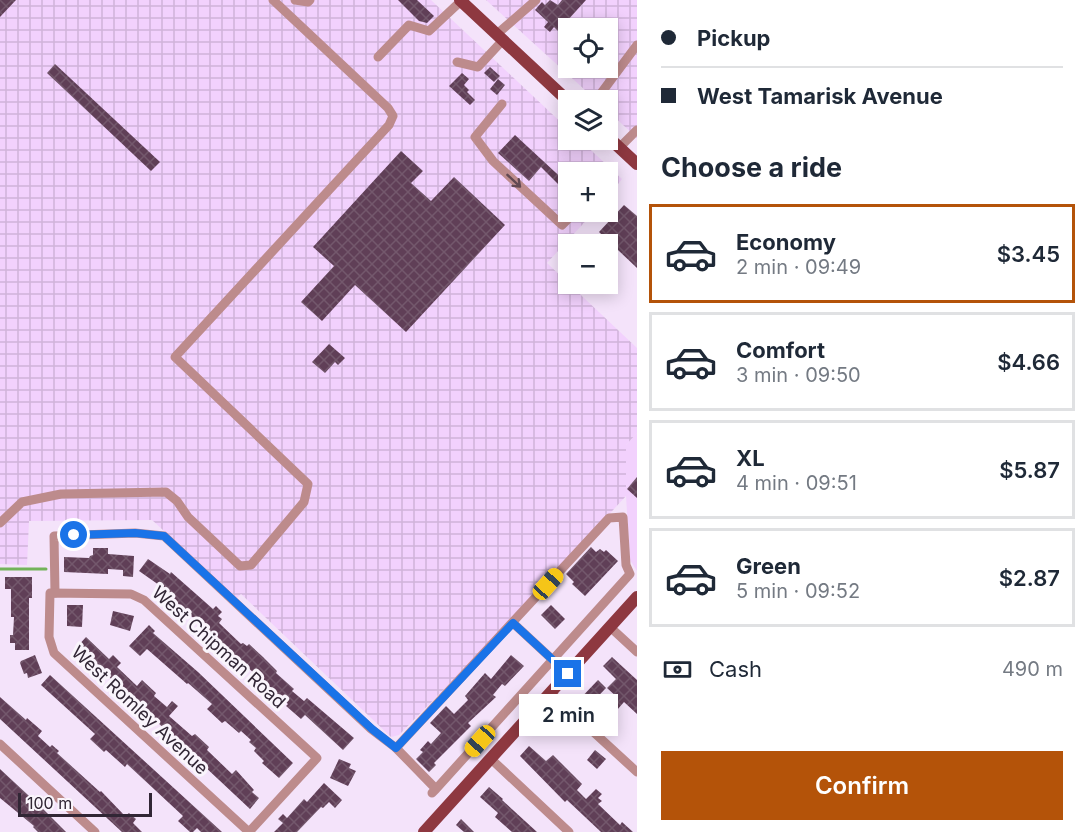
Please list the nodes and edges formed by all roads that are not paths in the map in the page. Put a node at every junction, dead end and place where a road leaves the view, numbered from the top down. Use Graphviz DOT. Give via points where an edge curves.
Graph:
graph roads {
  1 [pos="273,0"];
  2 [pos="295,0"];
  3 [pos="310,0"];
  4 [pos="460,0"];
  5 [pos="536,0"];
  6 [pos="500,37"];
  7 [pos="637,45"];
  8 [pos="378,57"];
  9 [pos="457,62"];
  10 [pos="603,90"];
  11 [pos="558,92"];
  12 [pos="502,104"];
  13 [pos="637,130"];
  14 [pos="619,148"];
  15 [pos="637,164"];
  16 [pos="558,221"];
  17 [pos="0,523"];
  18 [pos="53,593"];
  19 [pos="637,597"];
  20 [pos="513,623"];
  21 [pos="610,627"];
  22 [pos="637,652"];
  23 [pos="553,660"];
  24 [pos="568,674"];
  25 [pos="551,693"];
  26 [pos="0,744"];
  27 [pos="396,748"];
  28 [pos="491,759"];
  29 [pos="637,772"];
  30 [pos="431,830"];
  31 [pos="95,832"];
  32 [pos="249,832"];
  33 [pos="569,832"];
  1 -- 17 [label="street" via="393,116 389,125 175,357 309,483 304,502 251,565 240,566 166,492 41,498 22,502"];
  2 -- 3 [label="street"];
  4 -- 6 [label="main road"];
  4 -- 8 [label="street" via="429,31 409,25"];
  5 -- 6 [label="street"];
  6 -- 9 [label="street" via="478,67"];
  6 -- 11 [label="main road"];
  7 -- 10 [label="street"];
  12 -- 16 [label="street, one-way" via="475,137 493,161"];
  13 -- 14 [label="street"];
  14 -- 15 [label="main road"];
  18 -- 27 [label="street, West Romley Avenue" via="54,536 164,536"];
  18 -- 32 [label="street, West Romley Avenue" via="49,638 54,653"];
  18 -- 32 [label="street, West Chipman Road" via="131,594 144,600 317,758"];
  19 -- 21 [label="main road"];
  20 -- 23 [label="street"];
  20 -- 23 [label="street" via="609,518 623,517 630,574"];
  20 -- 27 [label="street"];
  21 -- 22 [label="street"];
  21 -- 24 [label="main road"];
  23 -- 24 [label="street"];
  23 -- 27 [label="street" via="434,791"];
  24 -- 25 [label="main road"];
  25 -- 28 [label="main road"];
  25 -- 29 [label="street"];
  26 -- 31 [label="street"];
  28 -- 30 [label="main road"];
  28 -- 33 [label="street"];
}
